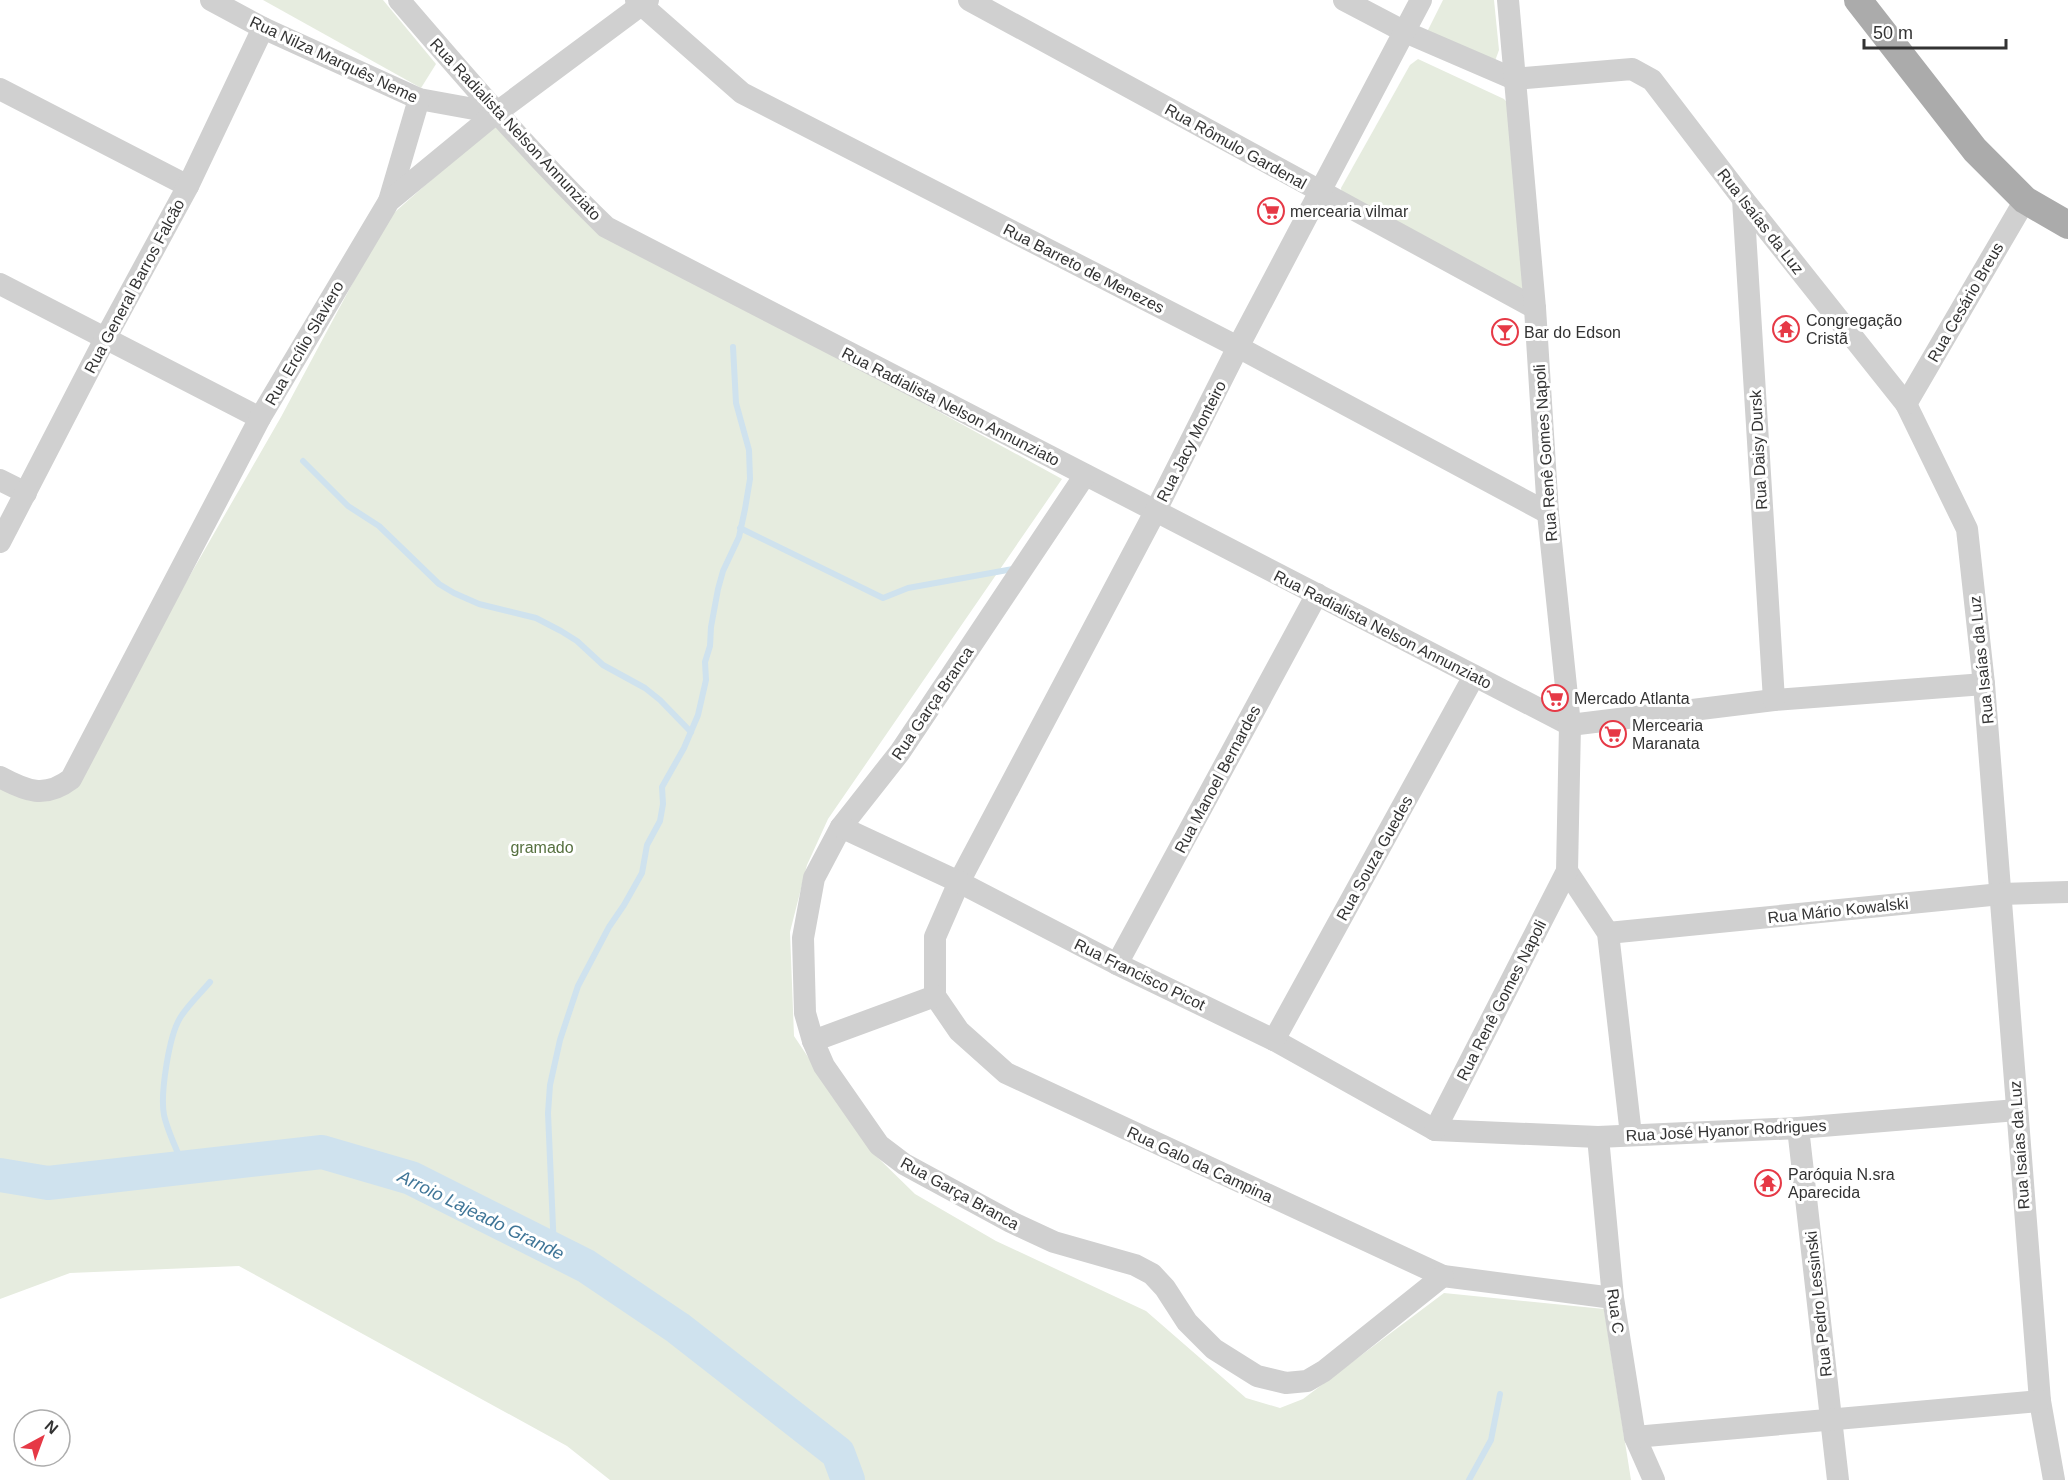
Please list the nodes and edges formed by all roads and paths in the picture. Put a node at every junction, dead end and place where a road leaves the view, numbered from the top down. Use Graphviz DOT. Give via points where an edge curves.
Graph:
graph roads {
  1 [pos="211,0"];
  2 [pos="399,0"];
  3 [pos="969,0"];
  4 [pos="1344,0"];
  5 [pos="1421,0"];
  6 [pos="1508,0"];
  7 [pos="1858,0"];
  8 [pos="642,2"];
  9 [pos="263,27"];
  10 [pos="1405,32"];
  11 [pos="1514,79"];
  12 [pos="0,89"];
  13 [pos="419,99"];
  14 [pos="496,113"];
  15 [pos="188,186"];
  16 [pos="1320,191"];
  17 [pos="1743,199"];
  18 [pos="2025,200"];
  19 [pos="389,201"];
  20 [pos="2068,225"];
  21 [pos="0,284"];
  22 [pos="1535,308"];
  23 [pos="105,339"];
  24 [pos="1238,347"];
  25 [pos="1906,404"];
  26 [pos="260,418"];
  27 [pos="1085,475"];
  28 [pos="0,480"];
  29 [pos="26,493"];
  30 [pos="1155,512"];
  31 [pos="1548,513"];
  32 [pos="0,542"];
  33 [pos="1317,594"];
  34 [pos="1474,676"];
  35 [pos="1984,684"];
  36 [pos="1774,700"];
  37 [pos="1570,725"];
  38 [pos="0,777"];
  39 [pos="840,827"];
  40 [pos="1568,871"];
  41 [pos="959,882"];
  42 [pos="2068,892"];
  43 [pos="2001,894"];
  44 [pos="1608,933"];
  45 [pos="1117,964"];
  46 [pos="934,996"];
  47 [pos="1274,1040"];
  48 [pos="813,1041"];
  49 [pos="2016,1110"];
  50 [pos="1798,1128"];
  51 [pos="1435,1130"];
  52 [pos="1631,1135"];
  53 [pos="1598,1137"];
  54 [pos="1443,1276"];
  55 [pos="1613,1298"];
  56 [pos="2040,1401"];
  57 [pos="1831,1419"];
  58 [pos="1635,1437"];
  59 [pos="1654,1480"];
  60 [pos="1838,1480"];
  61 [pos="2054,1480"];
  1 -- 9 [label="street, Rua Nilza Marquês Neme"];
  2 -- 14 [label="street, Rua Radialista Nelson Annunziato"];
  3 -- 16 [label="street, Rua Rômulo Gardenal"];
  4 -- 10 [label="street"];
  5 -- 10 [label="street, Rua Jacy Monteiro"];
  6 -- 11 [label="street, Rua Renê Gomes Napoli"];
  7 -- 18 [label="main road" via="1975,150"];
  8 -- 14 [label="street, Rua Ercílio Slaviero"];
  8 -- 24 [label="street, Rua Barreto de Menezes" via="742,93"];
  9 -- 13 [label="street, Rua Nilza Marquês Neme"];
  9 -- 15 [label="street, Rua General Barros Falcão"];
  10 -- 11 [label="street"];
  10 -- 16 [label="street, Rua Jacy Monteiro"];
  11 -- 17 [label="street, Rua Isaías da Luz" via="1632,69 1652,80"];
  11 -- 22 [label="street, Rua Renê Gomes Napoli"];
  12 -- 15 [label="street"];
  13 -- 14 [label="street, Rua Nilza Marquês Neme"];
  13 -- 19 [label="street"];
  14 -- 19 [label="street, Rua Ercílio Slaviero"];
  14 -- 27 [label="street, Rua Radialista Nelson Annunziato" via="606,227"];
  15 -- 23 [label="street, Rua General Barros Falcão"];
  16 -- 22 [label="street, Rua Rômulo Gardenal"];
  16 -- 24 [label="street, Rua Jacy Monteiro"];
  17 -- 25 [label="street, Rua Isaías da Luz"];
  17 -- 36 [label="street, Rua Daisy Dursk"];
  18 -- 20 [label="main road"];
  18 -- 25 [label="street, Rua Cesário Breus"];
  19 -- 26 [label="street, Rua Ercílio Slaviero"];
  21 -- 23 [label="street"];
  22 -- 31 [label="street, Rua Renê Gomes Napoli"];
  23 -- 26 [label="street"];
  23 -- 29 [label="street, Rua General Barros Falcão"];
  24 -- 30 [label="street, Rua Jacy Monteiro"];
  24 -- 31 [label="street, Rua Barreto de Menezes"];
  25 -- 35 [label="street, Rua Isaías da Luz" via="1967,529"];
  26 -- 38 [label="street, Rua Ercílio Slaviero" via="71,778 60,787 42,791 23,789"];
  27 -- 30 [label="street, Rua Radialista Nelson Annunziato"];
  27 -- 39 [label="street, Rua Garça Branca" via="900,752"];
  28 -- 29 [label="street"];
  29 -- 32 [label="street, Rua General Barros Falcão"];
  30 -- 33 [label="street, Rua Radialista Nelson Annunziato"];
  30 -- 41 [label="street, Rua Jacy Monteiro"];
  31 -- 37 [label="street, Rua Renê Gomes Napoli"];
  33 -- 34 [label="street, Rua Radialista Nelson Annunziato"];
  33 -- 45 [label="street, Rua Manoel Bernardes"];
  34 -- 37 [label="street, Rua Radialista Nelson Annunziato"];
  34 -- 47 [label="street, Rua Souza Guedes"];
  35 -- 36 [label="street"];
  35 -- 43 [label="street, Rua Isaías da Luz"];
  36 -- 37 [label="street"];
  37 -- 40 [label="street, Rua Renê Gomes Napoli"];
  39 -- 41 [label="street, Rua Francisco Picot"];
  39 -- 48 [label="street, Rua Garça Branca" via="814,878 803,938 805,1013"];
  40 -- 44 [label="street"];
  40 -- 51 [label="street, Rua Renê Gomes Napoli"];
  41 -- 45 [label="street, Rua Francisco Picot"];
  41 -- 46 [label="street" via="935,937"];
  42 -- 43 [label="street, Rua Mário Kowalski"];
  43 -- 44 [label="street, Rua Mário Kowalski"];
  43 -- 49 [label="street, Rua Isaías da Luz"];
  44 -- 52 [label="street"];
  45 -- 47 [label="street, Rua Francisco Picot"];
  46 -- 48 [label="street"];
  46 -- 54 [label="street, Rua Galo da Campina" via="959,1031 1006,1073"];
  47 -- 51 [label="street, Rua Francisco Picot"];
  48 -- 54 [label="street, Rua Garça Branca" via="824,1066 879,1145 904,1164 1054,1242 1135,1265 1152,1274 1187,1322 1214,1349 1257,1376 1287,1383 1307,1381"];
  49 -- 50 [label="street, Rua José Hyanor Rodrigues"];
  49 -- 56 [label="street, Rua Isaías da Luz"];
  50 -- 52 [label="street, Rua José Hyanor Rodrigues"];
  50 -- 57 [label="street, Rua Pedro Lessinski"];
  51 -- 53 [label="street, Rua José Hyanor Rodrigues"];
  52 -- 53 [label="street, Rua José Hyanor Rodrigues"];
  53 -- 55 [label="street, Rua C"];
  54 -- 55 [label="street, Rua Galo da Campina"];
  55 -- 58 [label="street, Rua C"];
  56 -- 57 [label="street"];
  56 -- 61 [label="street, Rua Isaías da Luz"];
  57 -- 58 [label="street"];
  57 -- 60 [label="street, Rua Pedro Lessinski"];
  58 -- 59 [label="street, Rua C"];
}
